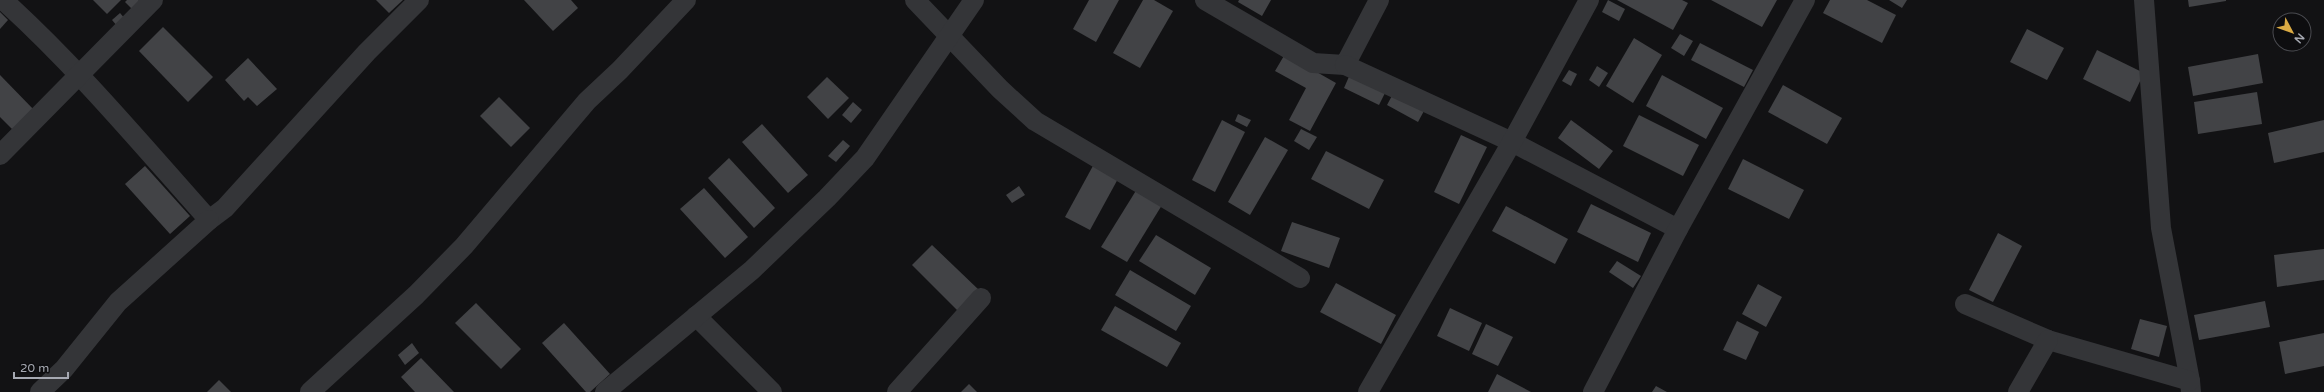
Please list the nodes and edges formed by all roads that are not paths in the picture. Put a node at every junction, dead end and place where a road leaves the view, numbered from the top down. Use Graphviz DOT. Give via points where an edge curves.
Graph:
graph roads {
  1 [pos="3,0"];
  2 [pos="153,0"];
  3 [pos="419,0"];
  4 [pos="686,0"];
  5 [pos="915,0"];
  6 [pos="974,0"];
  7 [pos="1205,0"];
  8 [pos="1379,0"];
  9 [pos="1589,0"];
  10 [pos="1804,0"];
  11 [pos="2144,0"];
  12 [pos="949,38"];
  13 [pos="1344,65"];
  14 [pos="78,76"];
  15 [pos="1512,142"];
  16 [pos="0,155"];
  17 [pos="209,220"];
  18 [pos="1678,228"];
  19 [pos="1300,278"];
  20 [pos="981,298"];
  21 [pos="1965,304"];
  22 [pos="696,316"];
  23 [pos="2048,340"];
  24 [pos="2190,386"];
  25 [pos="40,392"];
  26 [pos="310,392"];
  27 [pos="604,392"];
  28 [pos="772,392"];
  29 [pos="897,392"];
  30 [pos="1368,392"];
  31 [pos="1593,392"];
  32 [pos="2018,392"];
  1 -- 14 [label="street"];
  2 -- 14 [label="street"];
  3 -- 17 [label="street" via="367,52 225,208"];
  4 -- 26 [label="street" via="587,101 464,246 416,295"];
  5 -- 12 [label="street"];
  6 -- 12 [label="street"];
  7 -- 13 [label="street" via="1314,63"];
  8 -- 13 [label="street"];
  9 -- 15 [label="street"];
  10 -- 18 [label="street"];
  11 -- 24 [label="street" via="2161,228"];
  12 -- 19 [label="street" via="1035,121"];
  12 -- 22 [label="street" via="865,158 752,270"];
  13 -- 15 [label="street"];
  14 -- 16 [label="street"];
  14 -- 17 [label="street"];
  15 -- 18 [label="street"];
  15 -- 30 [label="street"];
  17 -- 25 [label="street" via="118,302 64,369"];
  18 -- 31 [label="street"];
  20 -- 29 [label="street"];
  21 -- 23 [label="street"];
  22 -- 27 [label="street"];
  22 -- 28 [label="street"];
  23 -- 24 [label="street"];
  23 -- 32 [label="street"];
}
